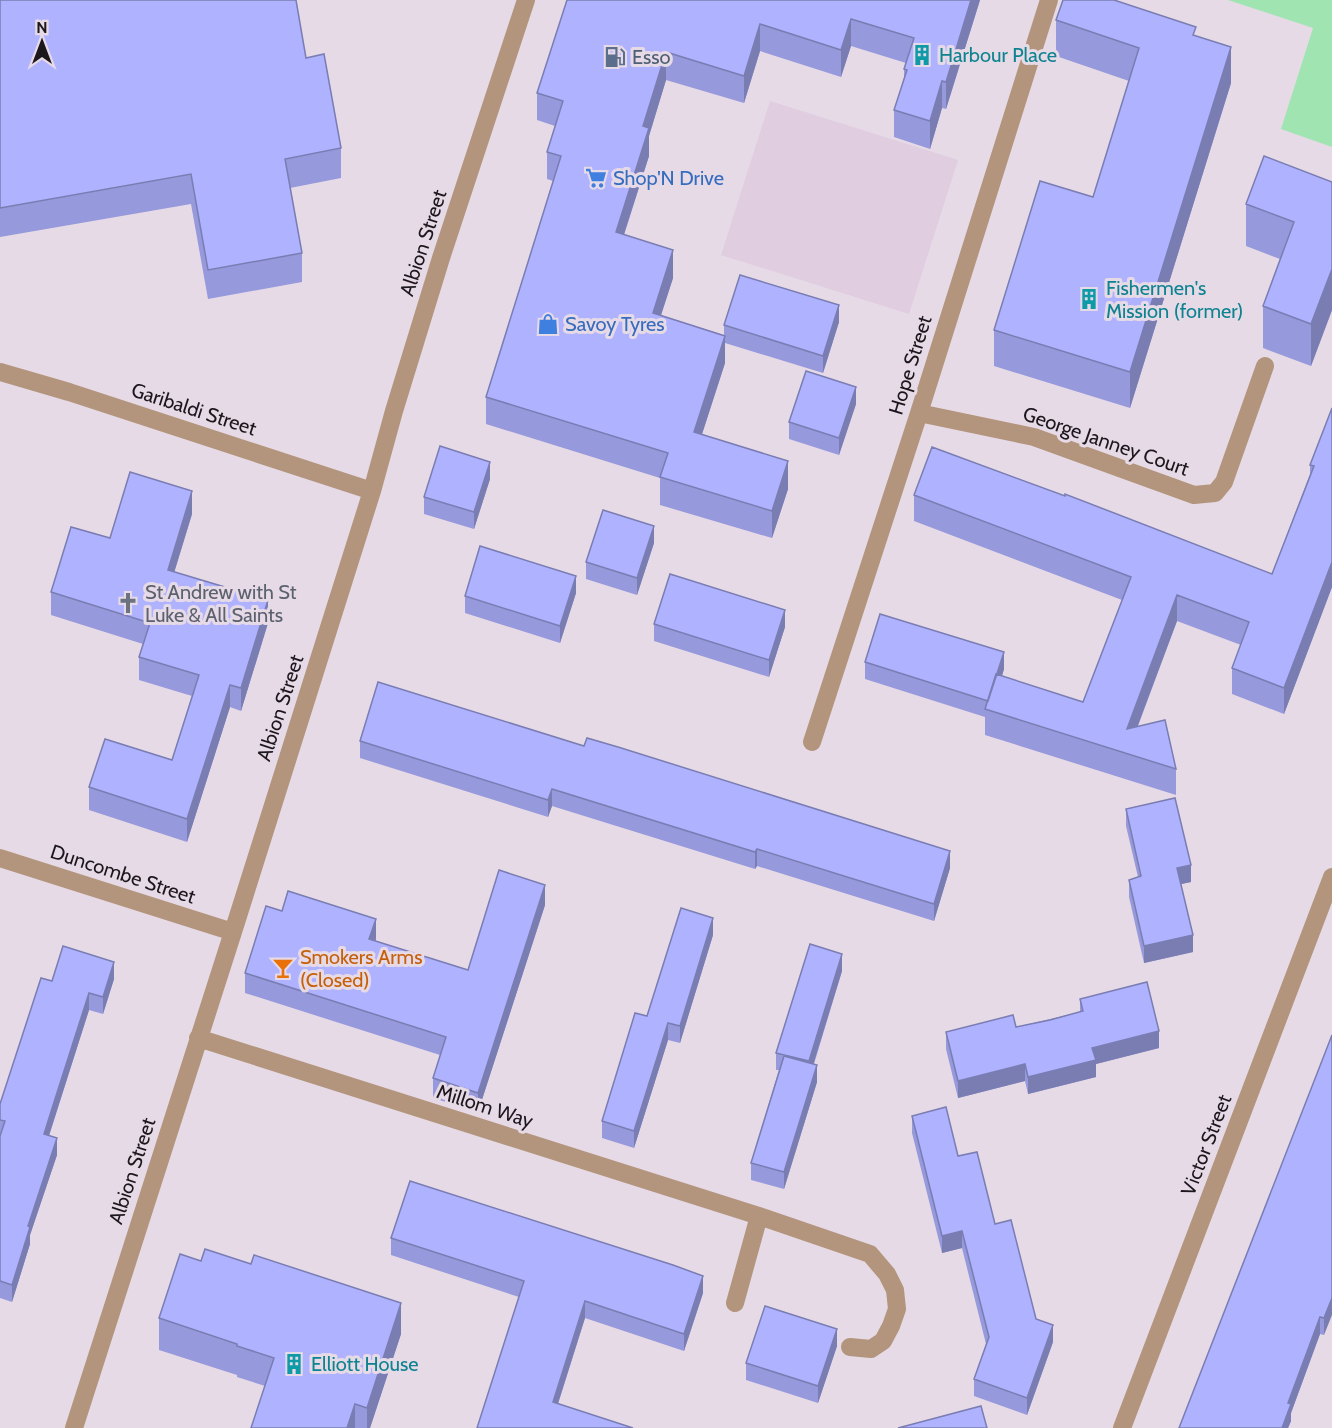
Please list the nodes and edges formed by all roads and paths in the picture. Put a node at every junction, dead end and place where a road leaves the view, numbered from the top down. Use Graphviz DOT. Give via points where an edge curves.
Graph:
graph roads {
  1 [pos="526,0"];
  2 [pos="1049,0"];
  3 [pos="1264,366"];
  4 [pos="0,372"];
  5 [pos="919,413"];
  6 [pos="372,491"];
  7 [pos="812,742"];
  8 [pos="0,858"];
  9 [pos="1332,878"];
  10 [pos="233,932"];
  11 [pos="198,1038"];
  12 [pos="759,1216"];
  13 [pos="735,1303"];
  14 [pos="850,1347"];
  15 [pos="74,1428"];
  16 [pos="1122,1428"];
  1 -- 6 [label="street, Albion Street" via="438,269"];
  2 -- 5 [label="street, Hope Street"];
  3 -- 5 [label="street, George Janney Court" via="1224,482 1215,494 1194,495 1034,437"];
  4 -- 6 [label="street, Garibaldi Street"];
  5 -- 7 [label="street, Hope Street"];
  6 -- 10 [label="street, Albion Street"];
  8 -- 10 [label="street, Duncombe Street"];
  9 -- 16 [label="street, Victor Street"];
  10 -- 11 [label="street, Albion Street"];
  11 -- 12 [label="street, Millom Way"];
  11 -- 15 [label="street, Albion Street"];
  12 -- 13 [label="street"];
  12 -- 14 [label="street, Millom Way" via="870,1254 887,1274 895,1290 897,1309 891,1326 883,1341 871,1349"];
}
